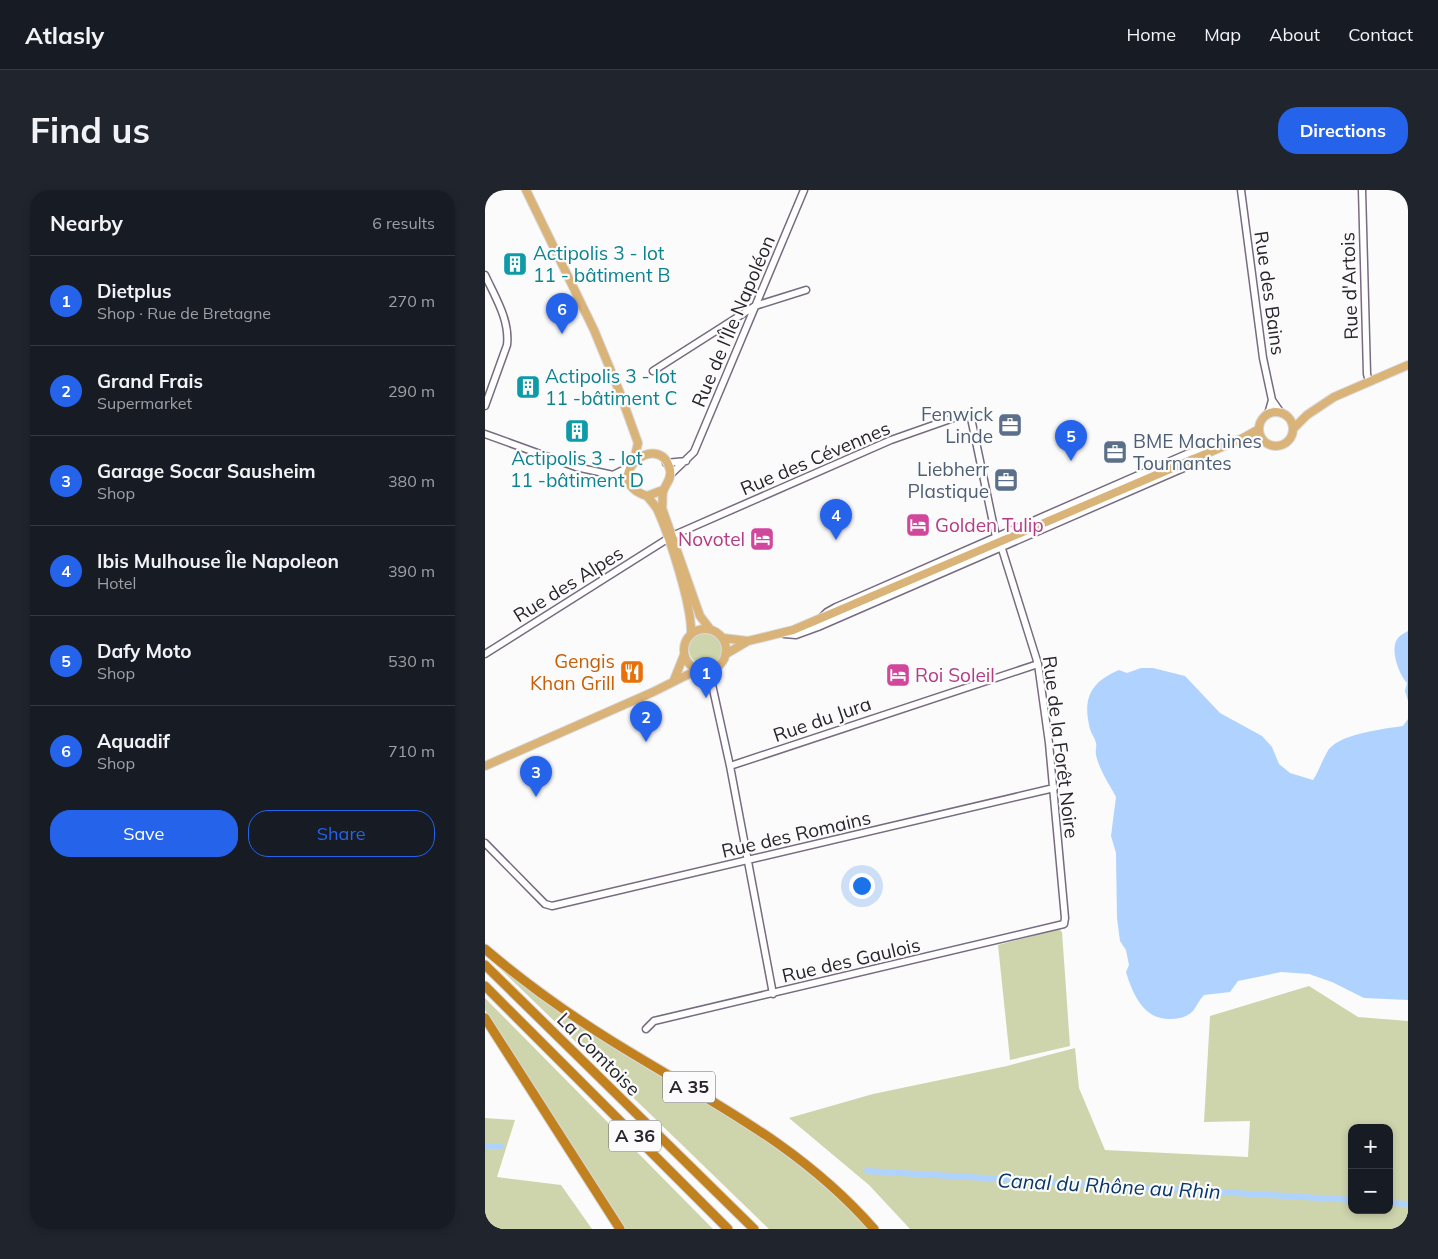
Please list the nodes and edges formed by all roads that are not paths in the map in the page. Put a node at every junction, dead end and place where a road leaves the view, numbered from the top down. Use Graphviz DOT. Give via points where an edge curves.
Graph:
graph roads {
  1 [pos="527,190"];
  2 [pos="804,190"];
  3 [pos="1241,190"];
  4 [pos="1362,190"];
  5 [pos="485,275"];
  6 [pos="806,290"];
  7 [pos="755,306"];
  8 [pos="1408,365"];
  9 [pos="653,371"];
  10 [pos="1369,382"];
  11 [pos="1272,400"];
  12 [pos="485,406"];
  13 [pos="1281,412"];
  14 [pos="1268,414"];
  15 [pos="1307,416"];
  16 [pos="1290,418"];
  17 [pos="1294,428"];
  18 [pos="1259,429"];
  19 [pos="485,434"];
  20 [pos="1243,438"];
  21 [pos="1263,440"];
  22 [pos="638,444"];
  23 [pos="1205,453"];
  24 [pos="652,454"];
  25 [pos="686,461"];
  26 [pos="633,463"];
  27 [pos="666,463"];
  28 [pos="613,475"];
  29 [pos="670,475"];
  30 [pos="630,483"];
  31 [pos="663,490"];
  32 [pos="647,496"];
  33 [pos="670,538"];
  34 [pos="996,538"];
  35 [pos="1002,549"];
  36 [pos="821,618"];
  37 [pos="710,629"];
  38 [pos="691,633"];
  39 [pos="784,634"];
  40 [pos="723,638"];
  41 [pos="748,642"];
  42 [pos="485,654"];
  43 [pos="726,654"];
  44 [pos="685,656"];
  45 [pos="1038,664"];
  46 [pos="697,670"];
  47 [pos="709,671"];
  48 [pos="674,680"];
  49 [pos="485,766"];
  50 [pos="730,766"];
  51 [pos="1054,788"];
  52 [pos="485,843"];
  53 [pos="748,861"];
  54 [pos="1064,924"];
  55 [pos="485,949"];
  56 [pos="485,965"];
  57 [pos="485,986"];
  58 [pos="773,994"];
  59 [pos="485,1018"];
  60 [pos="646,1028"];
  61 [pos="619,1229"];
  62 [pos="728,1229"];
  63 [pos="754,1229"];
  64 [pos="874,1229"];
  1 -- 22 [label="main road" via="594,330"];
  2 -- 7 [label="street, Rue de l'Île Napoléon"];
  3 -- 11 [label="street, Rue des Bains" via="1260,338"];
  4 -- 10 [label="street, Rue d'Artois"];
  5 -- 12 [label="street" via="506,321 508,334"];
  6 -- 7 [label="street"];
  7 -- 9 [label="street"];
  7 -- 25 [label="street, Rue de l'Île Napoléon" via="697,445"];
  8 -- 10 [label="main road"];
  10 -- 15 [label="main road" via="1334,398"];
  11 -- 13 [label="street, Rue des Bains"];
  11 -- 14 [label="street, Rue des Bains"];
  13 -- 14 [label="main road"];
  13 -- 16 [label="main road"];
  14 -- 18 [label="main road"];
  15 -- 16 [label="main road"];
  15 -- 17 [label="main road"];
  16 -- 17 [label="main road"];
  17 -- 21 [label="main road" via="1292,437 1281,446 1270,446"];
  18 -- 20 [label="main road"];
  18 -- 21 [label="main road"];
  19 -- 28 [label="street" via="575,467"];
  20 -- 21 [label="main road"];
  20 -- 23 [label="main road"];
  22 -- 24 [label="main road"];
  22 -- 26 [label="main road"];
  23 -- 34 [label="street" via="1191,452"];
  23 -- 35 [label="street" via="1195,463"];
  23 -- 36 [label="main road"];
  24 -- 26 [label="main road" via="640,456"];
  24 -- 27 [label="main road"];
  25 -- 27 [label="street"];
  25 -- 29 [label="street, Rue de l'Île Napoléon"];
  26 -- 28 [label="street"];
  26 -- 30 [label="main road" via="629,472"];
  27 -- 29 [label="main road"];
  28 -- 30 [label="street"];
  29 -- 31 [label="main road"];
  30 -- 32 [label="main road"];
  31 -- 32 [label="main road"];
  31 -- 33 [label="main road" via="662,508"];
  32 -- 33 [label="main road" via="657,509"];
  33 -- 34 [label="street, Rue des Cévennes" via="891,440 963,415 971,418"];
  33 -- 37 [label="main road" via="700,616"];
  33 -- 38 [label="main road" via="689,610"];
  33 -- 42 [label="street, Rue des Alpes"];
  34 -- 36 [label="street" via="836,606"];
  35 -- 39 [label="street" via="811,630 796,635"];
  35 -- 45 [label="street, Rue de la Forêt Noire"];
  36 -- 39 [label="main road"];
  37 -- 38 [label="main road"];
  37 -- 40 [label="main road"];
  38 -- 44 [label="main road" via="685,644"];
  39 -- 41 [label="main road"];
  40 -- 41 [label="main road"];
  40 -- 43 [label="main road"];
  41 -- 43 [label="main road"];
  43 -- 47 [label="main road" via="720,665"];
  44 -- 46 [label="main road"];
  44 -- 48 [label="main road"];
  45 -- 50 [label="street, Rue du Jura"];
  45 -- 51 [label="street, Rue de la Forêt Noire"];
  46 -- 47 [label="main road"];
  46 -- 48 [label="main road"];
  47 -- 50 [label="street"];
  48 -- 49 [label="main road"];
  50 -- 53 [label="street"];
  51 -- 53 [label="street, Rue des Romains"];
  51 -- 54 [label="street, Rue de la Forêt Noire"];
  52 -- 53 [label="street, Rue des Romains" via="545,904 553,906"];
  53 -- 58 [label="street"];
  54 -- 58 [label="street, Rue des Gaulois"];
  55 -- 64 [label="highway, A 35" via="555,1004 771,1137 830,1182"];
  56 -- 63 [label="highway, La Comtoise / A 36"];
  57 -- 62 [label="highway, La Comtoise / A 36"];
  58 -- 60 [label="street, Rue des Gaulois" via="654,1021"];
  59 -- 61 [label="highway"];
}
